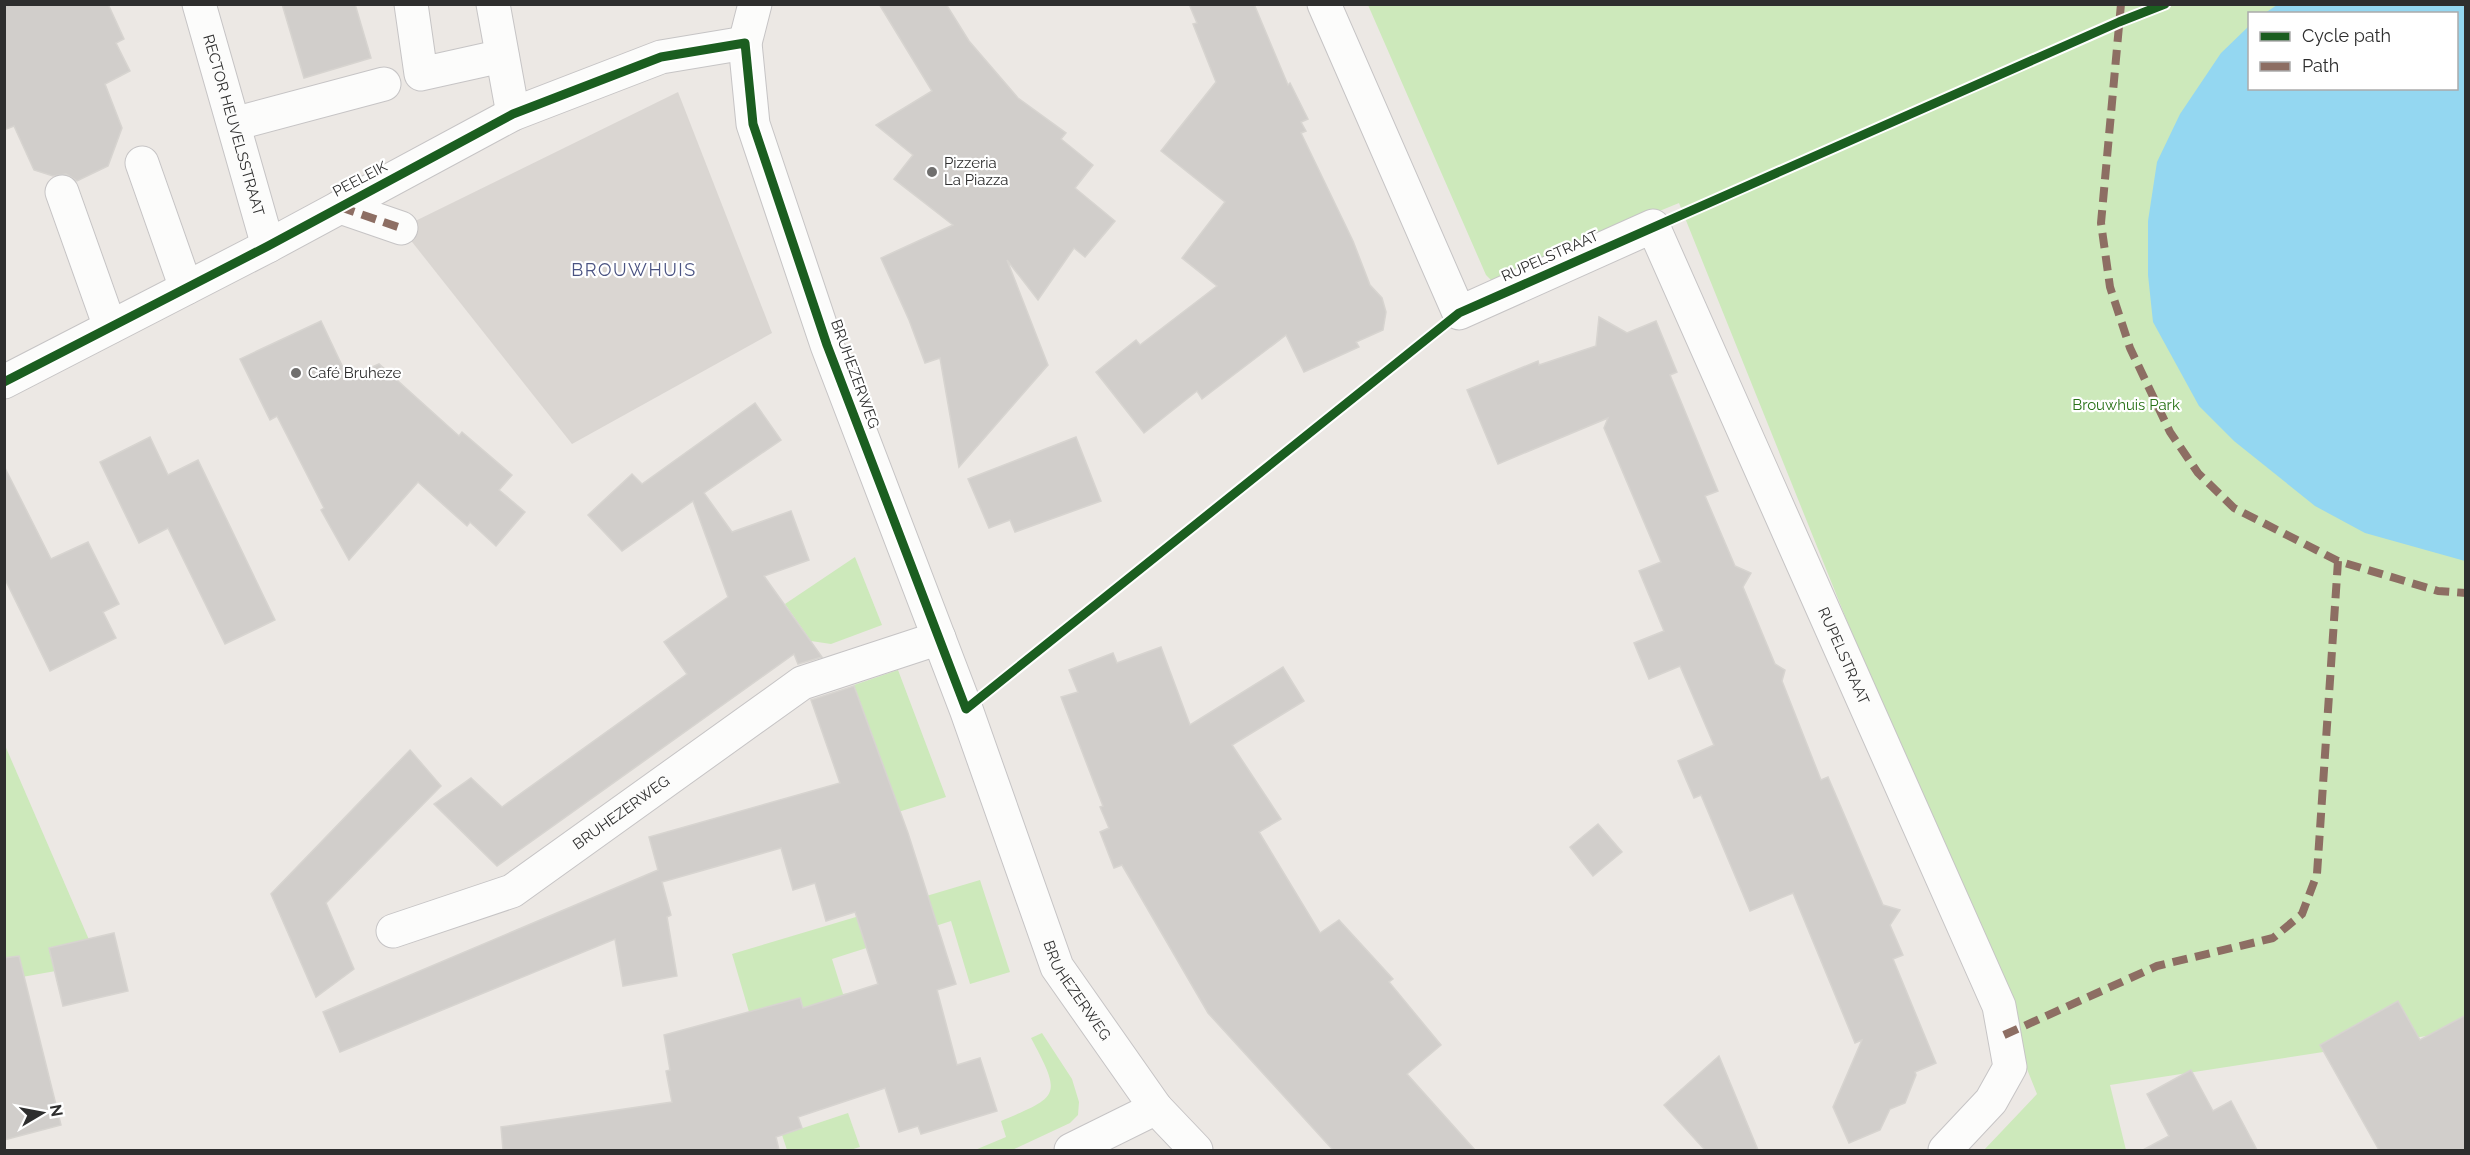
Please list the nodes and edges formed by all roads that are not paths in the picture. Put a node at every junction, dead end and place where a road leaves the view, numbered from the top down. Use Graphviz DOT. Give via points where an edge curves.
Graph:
graph roads {
  1 [pos="199,4"];
  2 [pos="411,4"];
  3 [pos="493,4"];
  4 [pos="755,4"];
  5 [pos="1324,4"];
  6 [pos="745,43"];
  7 [pos="502,56"];
  8 [pos="384,84"];
  9 [pos="513,114"];
  10 [pos="234,124"];
  11 [pos="142,163"];
  12 [pos="62,192"];
  13 [pos="340,207"];
  14 [pos="401,228"];
  15 [pos="268,246"];
  16 [pos="186,288"];
  17 [pos="110,327"];
  18 [pos="4,382"];
  19 [pos="939,638"];
  20 [pos="393,931"];
  21 [pos="1156,1108"];
  22 [pos="1071,1150"];
  23 [pos="1196,1150"];
  24 [pos="1945,1150"];
  1 -- 10 [label="street, RECTOR HEUVELSSTRAAT"];
  2 -- 7 [label="street" via="421,74"];
  3 -- 7 [label="street"];
  4 -- 6 [label="street"];
  5 -- 24 [label="street, RUPELSTRAAT" via="1459,313 1653,226 1999,1006 2010,1067 1991,1101"];
  6 -- 9 [label="street, PEELEIK" via="661,57"];
  6 -- 19 [label="street, BRUHEZERWEG" via="753,124 827,345"];
  7 -- 9 [label="street"];
  8 -- 10 [label="street"];
  9 -- 13 [label="street, PEELEIK"];
  10 -- 15 [label="street, RECTOR HEUVELSSTRAAT"];
  11 -- 16 [label="street"];
  12 -- 17 [label="street"];
  13 -- 14 [label="street"];
  13 -- 15 [label="street, PEELEIK"];
  15 -- 16 [label="street, PEELEIK"];
  16 -- 17 [label="street, PEELEIK"];
  17 -- 18 [label="street, PEELEIK"];
  19 -- 20 [label="street, BRUHEZERWEG" via="802,683 512,891"];
  19 -- 21 [label="street, BRUHEZERWEG" via="1057,967"];
  21 -- 22 [label="street"];
  21 -- 23 [label="street, BRUHEZERWEG"];
}
